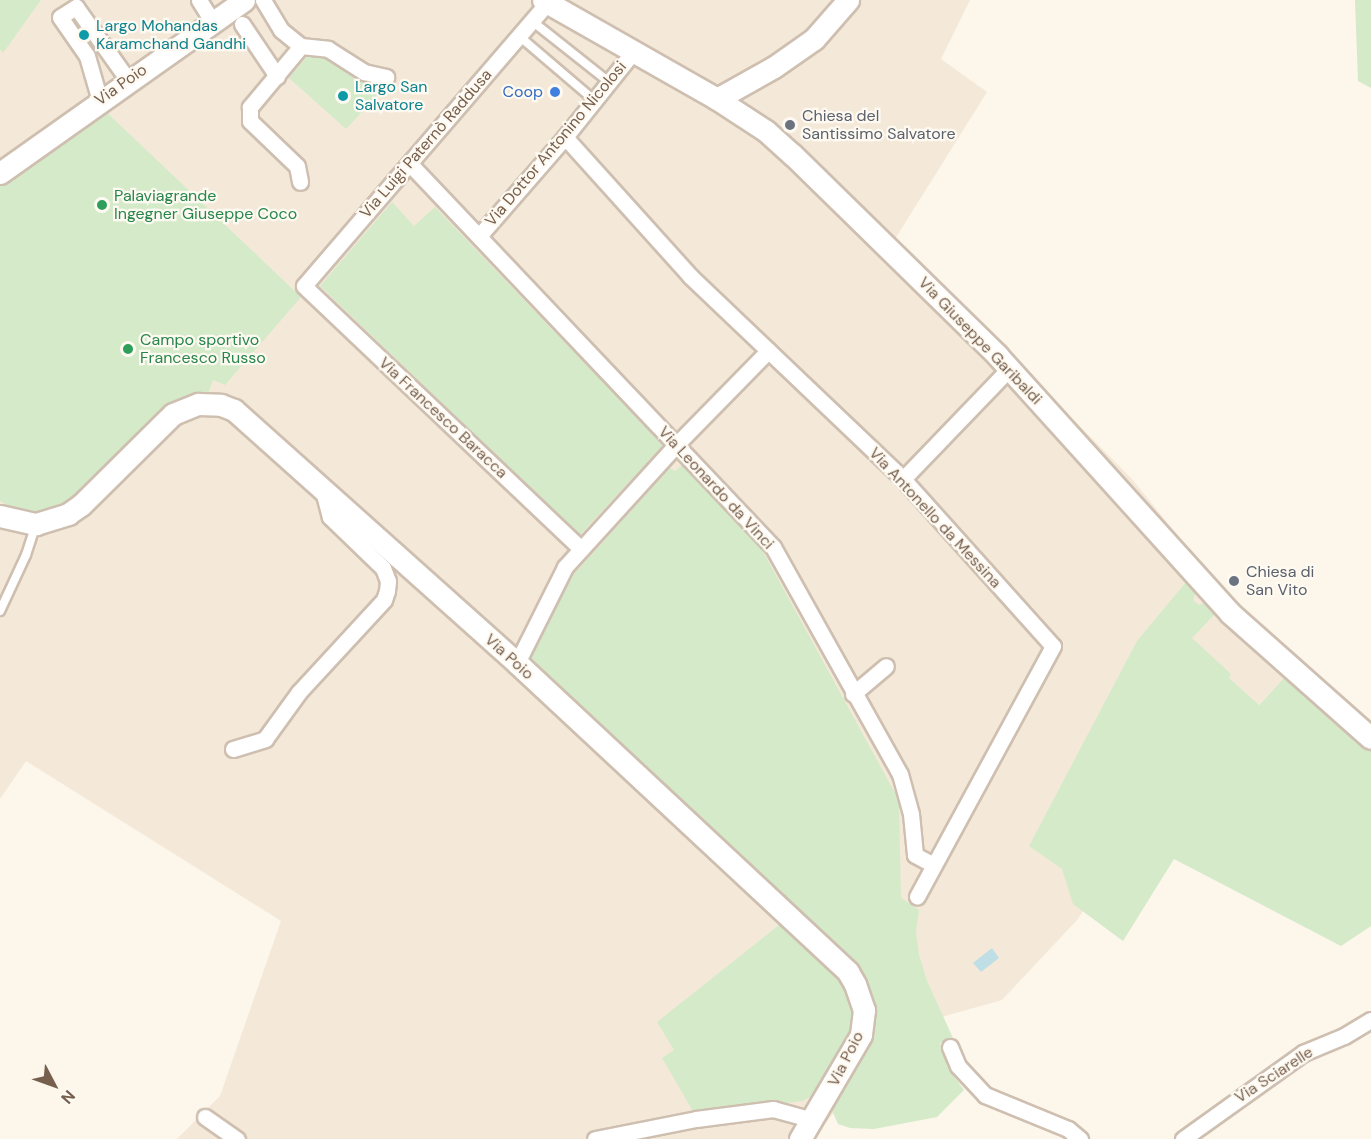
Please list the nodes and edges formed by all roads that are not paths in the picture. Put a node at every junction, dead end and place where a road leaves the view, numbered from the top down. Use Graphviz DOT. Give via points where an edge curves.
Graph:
graph roads {
  1 [pos="199,0"];
  2 [pos="244,0"];
  3 [pos="263,0"];
  4 [pos="848,0"];
  5 [pos="546,1"];
  6 [pos="212,21"];
  7 [pos="532,21"];
  8 [pos="242,24"];
  9 [pos="519,36"];
  10 [pos="104,46"];
  11 [pos="301,46"];
  12 [pos="634,51"];
  13 [pos="87,56"];
  14 [pos="277,76"];
  15 [pos="386,77"];
  16 [pos="128,80"];
  17 [pos="609,82"];
  18 [pos="717,99"];
  19 [pos="594,100"];
  20 [pos="100,101"];
  21 [pos="565,136"];
  22 [pos="410,164"];
  23 [pos="0,173"];
  24 [pos="300,182"];
  25 [pos="479,236"];
  26 [pos="304,286"];
  27 [pos="768,351"];
  28 [pos="1010,368"];
  29 [pos="676,445"];
  30 [pos="903,479"];
  31 [pos="324,490"];
  32 [pos="0,516"];
  33 [pos="36,524"];
  34 [pos="581,549"];
  35 [pos="0,611"];
  36 [pos="517,663"];
  37 [pos="886,666"];
  38 [pos="1320,693"];
  39 [pos="853,694"];
  40 [pos="1371,717"];
  41 [pos="1371,738"];
  42 [pos="233,749"];
  43 [pos="934,865"];
  44 [pos="917,896"];
  45 [pos="1371,1020"];
  46 [pos="950,1047"];
  47 [pos="205,1117"];
  48 [pos="813,1120"];
  49 [pos="237,1139"];
  50 [pos="595,1139"];
  51 [pos="800,1139"];
  52 [pos="1080,1139"];
  53 [pos="1183,1139"];
  1 -- 6 [label="street"];
  2 -- 6 [label="street, Via Poio"];
  3 -- 11 [label="street" via="281,30"];
  4 -- 18 [label="street" via="814,39"];
  5 -- 7 [label="street, Via Luigi Paternò Raddusa"];
  5 -- 12 [label="street, Via Giuseppe Garibaldi"];
  6 -- 16 [label="street, Via Poio"];
  7 -- 9 [label="street, Via Luigi Paternò Raddusa"];
  7 -- 17 [label="lane"];
  8 -- 14 [label="street"];
  9 -- 19 [label="lane"];
  9 -- 22 [label="street, Via Luigi Paternò Raddusa"];
  10 -- 13 [label="street"];
  10 -- 13 [label="street" via="76,7 60,17"];
  10 -- 16 [label="street"];
  11 -- 14 [label="street"];
  11 -- 15 [label="street" via="328,49 364,72"];
  12 -- 17 [label="street, Via Dottor Antonino Nicolosi"];
  12 -- 18 [label="street, Via Giuseppe Garibaldi"];
  13 -- 20 [label="street"];
  14 -- 24 [label="street" via="250,107 250,121 297,166"];
  16 -- 20 [label="street, Via Poio"];
  17 -- 19 [label="street, Via Dottor Antonino Nicolosi"];
  18 -- 28 [label="street, Via Giuseppe Garibaldi" via="766,131 793,155"];
  19 -- 21 [label="street, Via Dottor Antonino Nicolosi"];
  20 -- 23 [label="street, Via Poio"];
  21 -- 25 [label="street, Via Dottor Antonino Nicolosi"];
  21 -- 27 [label="street, Via Antonello da Messina" via="690,276"];
  22 -- 25 [label="street, Via Leonardo da Vinci"];
  22 -- 26 [label="street, Via Luigi Paternò Raddusa"];
  25 -- 29 [label="street, Via Leonardo da Vinci"];
  26 -- 34 [label="street, Via Francesco Baracca"];
  27 -- 29 [label="street"];
  27 -- 30 [label="street, Via Antonello da Messina"];
  28 -- 30 [label="street"];
  28 -- 38 [label="street, Via Giuseppe Garibaldi" via="1230,613"];
  29 -- 34 [label="street"];
  29 -- 39 [label="street, Via Leonardo da Vinci" via="773,547"];
  30 -- 43 [label="street, Via Antonello da Messina" via="1053,646"];
  31 -- 33 [label="street, Via Poio" via="234,410 198,404 173,414 81,505 68,514"];
  31 -- 36 [label="street, Via Poio"];
  31 -- 42 [label="street" via="330,517 383,568 388,581 384,600 299,692 265,739"];
  32 -- 33 [label="street, Via Poio"];
  33 -- 35 [label="lane"];
  34 -- 36 [label="street" via="565,567"];
  36 -- 48 [label="street, Via Poio" via="848,972 864,1010 861,1035"];
  37 -- 39 [label="street"];
  38 -- 40 [label="street"];
  38 -- 41 [label="street, Via Giuseppe Garibaldi"];
  39 -- 43 [label="street, Via Leonardo da Vinci" via="900,774 911,814 915,855"];
  43 -- 44 [label="street, Via Antonello da Messina"];
  45 -- 53 [label="street, Via Sciarelle" via="1303,1053"];
  46 -- 52 [label="street" via="958,1066 985,1095 1068,1129"];
  47 -- 49 [label="street"];
  48 -- 50 [label="street" via="773,1109"];
  48 -- 51 [label="street, Via Poio"];
}
